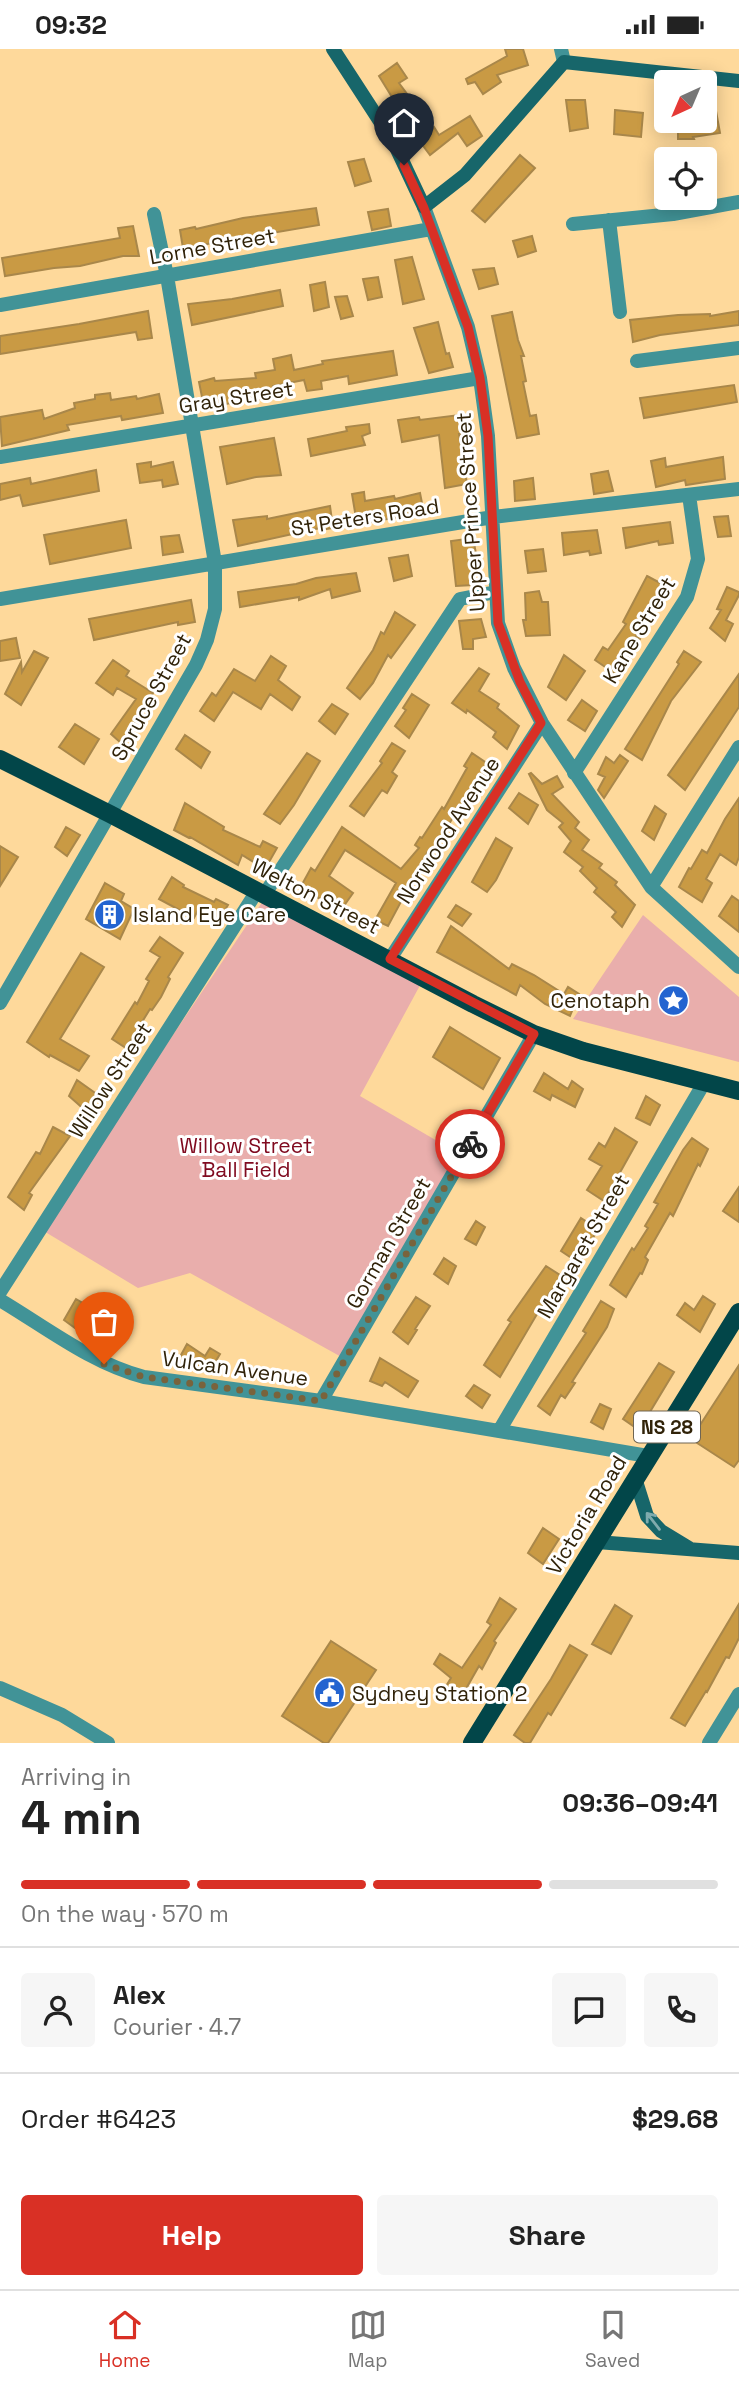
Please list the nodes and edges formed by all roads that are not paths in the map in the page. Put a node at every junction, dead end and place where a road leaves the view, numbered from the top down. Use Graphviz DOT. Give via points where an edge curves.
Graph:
graph roads {
  1 [pos="333,49"];
  2 [pos="563,55"];
  3 [pos="739,81"];
  4 [pos="739,202"];
  5 [pos="424,208"];
  6 [pos="154,214"];
  7 [pos="609,220"];
  8 [pos="573,225"];
  9 [pos="431,229"];
  10 [pos="167,276"];
  11 [pos="0,305"];
  12 [pos="620,311"];
  13 [pos="739,348"];
  14 [pos="637,361"];
  15 [pos="480,378"];
  16 [pos="192,426"];
  17 [pos="0,457"];
  18 [pos="739,489"];
  19 [pos="689,495"];
  20 [pos="493,517"];
  21 [pos="215,563"];
  22 [pos="496,591"];
  23 [pos="0,599"];
  24 [pos="541,723"];
  25 [pos="739,747"];
  26 [pos="0,759"];
  27 [pos="574,773"];
  28 [pos="110,814"];
  29 [pos="651,887"];
  30 [pos="260,893"];
  31 [pos="390,959"];
  32 [pos="739,967"];
  33 [pos="0,1003"];
  34 [pos="534,1034"];
  35 [pos="704,1083"];
  36 [pos="739,1091"];
  37 [pos="0,1292"];
  38 [pos="0,1300"];
  39 [pos="739,1312"];
  40 [pos="321,1401"];
  41 [pos="499,1431"];
  42 [pos="648,1456"];
  43 [pos="635,1478"];
  44 [pos="597,1542"];
  45 [pos="690,1549"];
  46 [pos="739,1553"];
  47 [pos="0,1688"];
  48 [pos="739,1694"];
  49 [pos="108,1743"];
  50 [pos="472,1743"];
  51 [pos="709,1743"];
  1 -- 5 [label="street, Upper Prince Street" via="394,143"];
  2 -- 3 [label="street"];
  2 -- 5 [label="street" via="465,175"];
  4 -- 7 [label="street"];
  5 -- 9 [label="street, Upper Prince Street"];
  6 -- 10 [label="street, Spruce Street"];
  7 -- 8 [label="street"];
  7 -- 12 [label="street"];
  9 -- 10 [label="street, Lorne Street"];
  9 -- 15 [label="street, Upper Prince Street" via="468,327"];
  10 -- 11 [label="street, Lorne Street"];
  10 -- 16 [label="street, Spruce Street"];
  13 -- 14 [label="street"];
  15 -- 16 [label="street, Gray Street"];
  15 -- 20 [label="street, Upper Prince Street"];
  16 -- 17 [label="street, Gray Street"];
  16 -- 21 [label="street, Spruce Street"];
  18 -- 19 [label="street, St Peters Road"];
  19 -- 20 [label="street, St Peters Road"];
  19 -- 27 [label="street, Kane Street" via="698,559 687,597"];
  20 -- 21 [label="street, St Peters Road"];
  20 -- 22 [label="street, Upper Prince Street"];
  21 -- 23 [label="street, St Peters Road"];
  21 -- 28 [label="street, Spruce Street" via="216,599 204,648"];
  22 -- 24 [label="street, Upper Prince Street" via="503,639"];
  22 -- 30 [label="street, Willow Street" via="460,599"];
  24 -- 27 [label="street, Upper Prince Street"];
  24 -- 31 [label="street, Norwood Avenue"];
  25 -- 29 [label="street"];
  26 -- 28 [label="main road, Welton Street"];
  27 -- 29 [label="street, Upper Prince Street"];
  28 -- 30 [label="main road, Welton Street"];
  28 -- 33 [label="street, Spruce Street"];
  29 -- 32 [label="street, Upper Prince Street"];
  30 -- 31 [label="main road, Welton Street"];
  30 -- 37 [label="street, Willow Street"];
  31 -- 34 [label="main road, Welton Street"];
  34 -- 35 [label="main road, Welton Street"];
  34 -- 40 [label="street, Gorman Street"];
  35 -- 36 [label="main road, Welton Street"];
  35 -- 41 [label="street, Margaret Street"];
  38 -- 40 [label="street, Vulcan Avenue" via="95,1359 124,1371"];
  39 -- 42 [label="main road, Victoria Road / NS 28"];
  40 -- 41 [label="street, Vulcan Avenue"];
  41 -- 42 [label="street, Vulcan Avenue"];
  42 -- 43 [label="main road, Victoria Road / NS 28"];
  43 -- 44 [label="main road, Victoria Road / NS 28"];
  45 -- 43 [label="street, one-way" via="647,1516"];
  44 -- 45 [label="street"];
  44 -- 50 [label="main road, Victoria Road / NS 28"];
  45 -- 46 [label="street"];
  47 -- 49 [label="street" via="62,1715"];
  48 -- 51 [label="street"];
}
